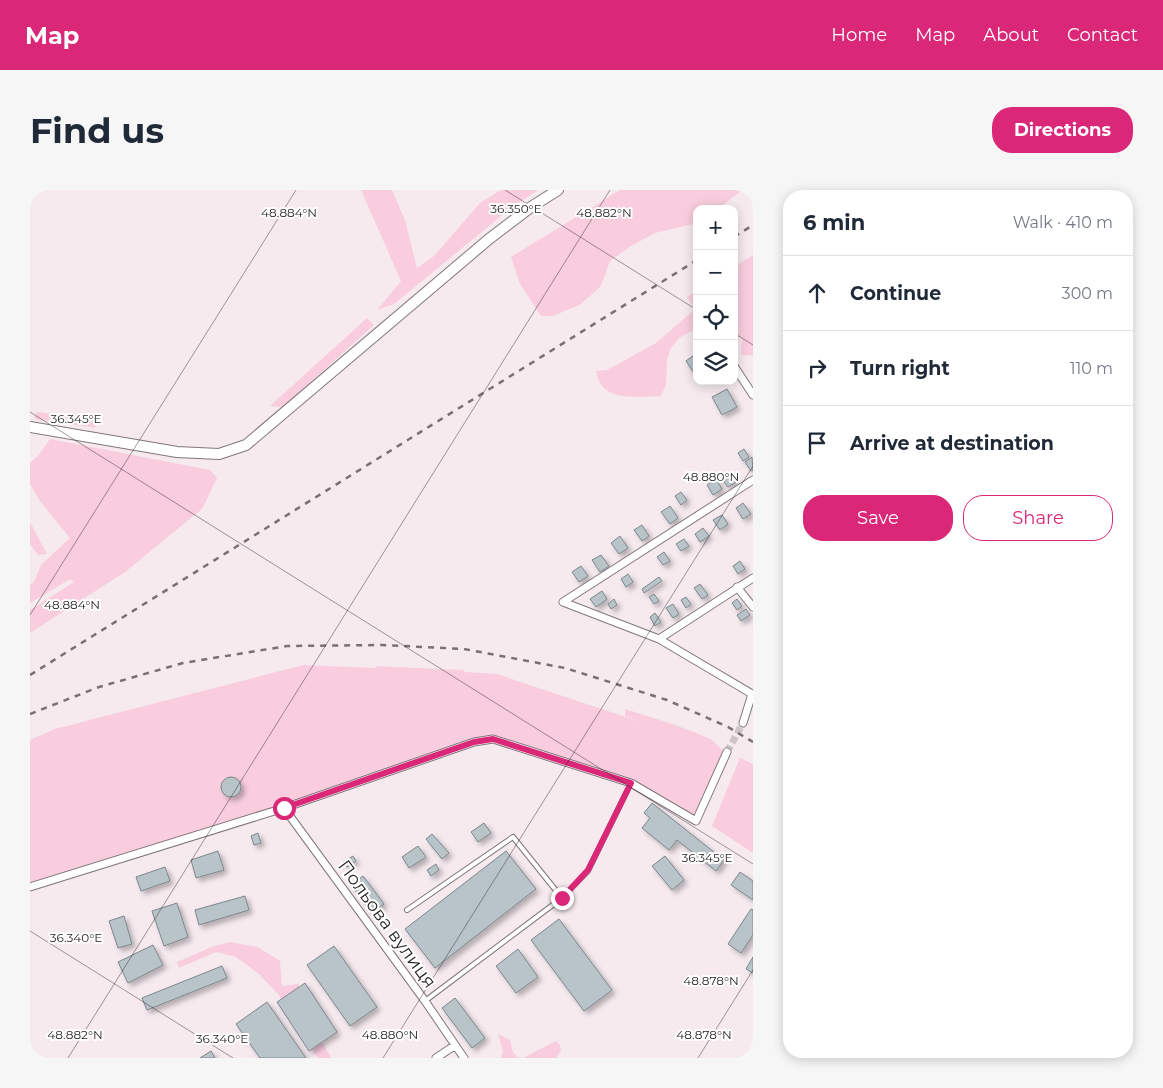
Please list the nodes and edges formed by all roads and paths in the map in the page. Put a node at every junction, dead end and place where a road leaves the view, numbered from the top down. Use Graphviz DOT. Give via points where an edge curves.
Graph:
graph roads {
  1 [pos="558,190"];
  2 [pos="738,372"];
  3 [pos="753,395"];
  4 [pos="30,427"];
  5 [pos="753,480"];
  6 [pos="753,578"];
  7 [pos="737,587"];
  8 [pos="753,607"];
  9 [pos="659,639"];
  10 [pos="753,694"];
  11 [pos="743,723"];
  12 [pos="727,752"];
  13 [pos="631,783"];
  14 [pos="284,808"];
  15 [pos="30,887"];
  16 [pos="562,898"];
  17 [pos="407,910"];
  18 [pos="425,1002"];
  19 [pos="454,1046"];
  20 [pos="436,1058"];
  21 [pos="464,1058"];
  1 -- 4 [label="main road" via="489,238 246,445 218,454 177,452"];
  2 -- 3 [label="street"];
  5 -- 9 [label="street" via="563,602"];
  6 -- 7 [label="street"];
  7 -- 8 [label="street"];
  7 -- 9 [label="street"];
  9 -- 10 [label="street"];
  10 -- 11 [label="street"];
  12 -- 13 [label="street" via="696,820"];
  13 -- 14 [label="street" via="493,739 474,742"];
  13 -- 16 [label="lane" via="588,870"];
  14 -- 15 [label="street"];
  14 -- 18 [label="street, Польова вулиця"];
  16 -- 17 [label="lane" via="513,837"];
  16 -- 18 [label="lane"];
  18 -- 19 [label="street, Польова вулиця"];
  19 -- 20 [label="street"];
  19 -- 21 [label="street, Польова вулиця"];
}
